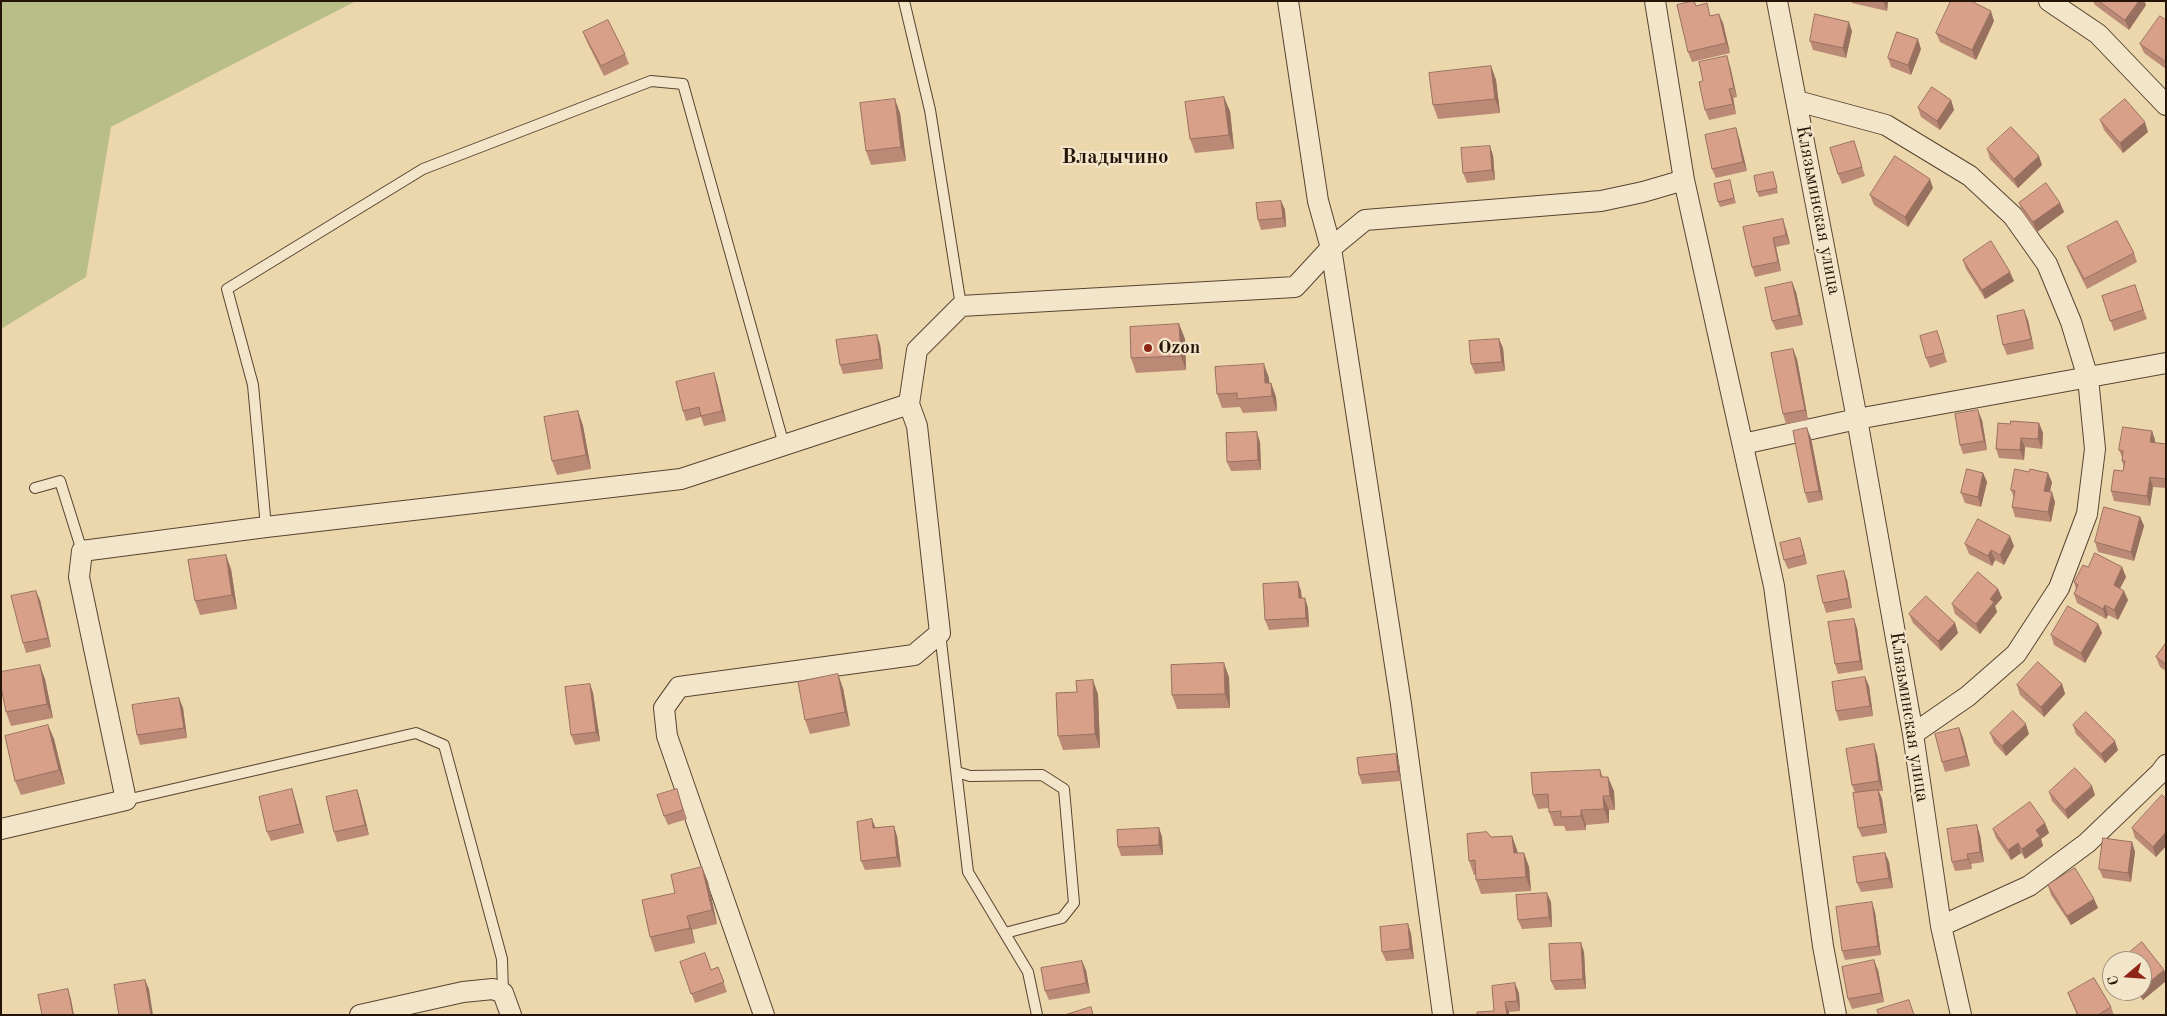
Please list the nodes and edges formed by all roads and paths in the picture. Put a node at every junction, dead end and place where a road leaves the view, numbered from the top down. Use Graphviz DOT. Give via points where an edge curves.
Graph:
graph roads {
  1 [pos="904,1"];
  2 [pos="1288,1"];
  3 [pos="1656,1"];
  4 [pos="1777,1"];
  5 [pos="2049,1"];
  6 [pos="1797,101"];
  7 [pos="2166,104"];
  8 [pos="1684,180"];
  9 [pos="1330,248"];
  10 [pos="961,306"];
  11 [pos="2166,363"];
  12 [pos="2088,378"];
  13 [pos="909,404"];
  14 [pos="1857,418"];
  15 [pos="1743,444"];
  16 [pos="784,445"];
  17 [pos="35,488"];
  18 [pos="266,527"];
  19 [pos="82,551"];
  20 [pos="940,633"];
  21 [pos="1913,734"];
  22 [pos="2166,765"];
  23 [pos="956,772"];
  24 [pos="126,800"];
  25 [pos="1,829"];
  26 [pos="1941,926"];
  27 [pos="1005,933"];
  28 [pos="503,993"];
  29 [pos="360,1015"];
  30 [pos="511,1015"];
  31 [pos="764,1015"];
  32 [pos="1037,1015"];
  33 [pos="1443,1015"];
  34 [pos="1836,1015"];
  35 [pos="1961,1015"];
  1 -- 10 [label="lane" via="930,110"];
  2 -- 9 [label="street" via="1318,201"];
  3 -- 8 [label="street"];
  4 -- 6 [label="street, Клязьминская улица"];
  5 -- 7 [label="street" via="2098,34"];
  6 -- 12 [label="street" via="1886,125 1970,176 2012,216 2047,264 2071,322"];
  6 -- 14 [label="street, Клязьминская улица"];
  8 -- 9 [label="street" via="1601,201 1365,220"];
  8 -- 15 [label="street"];
  9 -- 10 [label="street" via="1295,287"];
  9 -- 33 [label="street" via="1401,704"];
  10 -- 13 [label="street" via="917,350"];
  11 -- 12 [label="street"];
  12 -- 14 [label="street"];
  12 -- 21 [label="street" via="2095,449 2087,514 2059,588 2016,654 1968,696"];
  13 -- 16 [label="street"];
  13 -- 20 [label="street" via="918,426"];
  14 -- 15 [label="street"];
  14 -- 21 [label="street, Клязьминская улица"];
  15 -- 34 [label="street" via="1774,586 1823,946"];
  16 -- 18 [label="street" via="681,479"];
  16 -- 18 [label="lane" via="683,84 651,81 423,169 227,289 253,385"];
  17 -- 19 [label="lane" via="60,480"];
  18 -- 19 [label="street"];
  19 -- 24 [label="street" via="79,577"];
  20 -- 23 [label="lane"];
  20 -- 31 [label="street" via="914,655 679,688 664,708 667,736"];
  21 -- 26 [label="street, Клязьминская улица"];
  22 -- 26 [label="street" via="2087,843 2029,886"];
  23 -- 27 [label="lane" via="968,872"];
  23 -- 27 [label="lane" via="970,776 1042,775 1064,788 1074,903 1062,918"];
  24 -- 25 [label="street"];
  24 -- 28 [label="lane" via="416,733 444,745 502,958"];
  26 -- 35 [label="street, Клязьминская улица"];
  27 -- 32 [label="lane" via="1028,972"];
  28 -- 29 [label="street" via="493,989 463,992"];
  28 -- 30 [label="street"];
}
